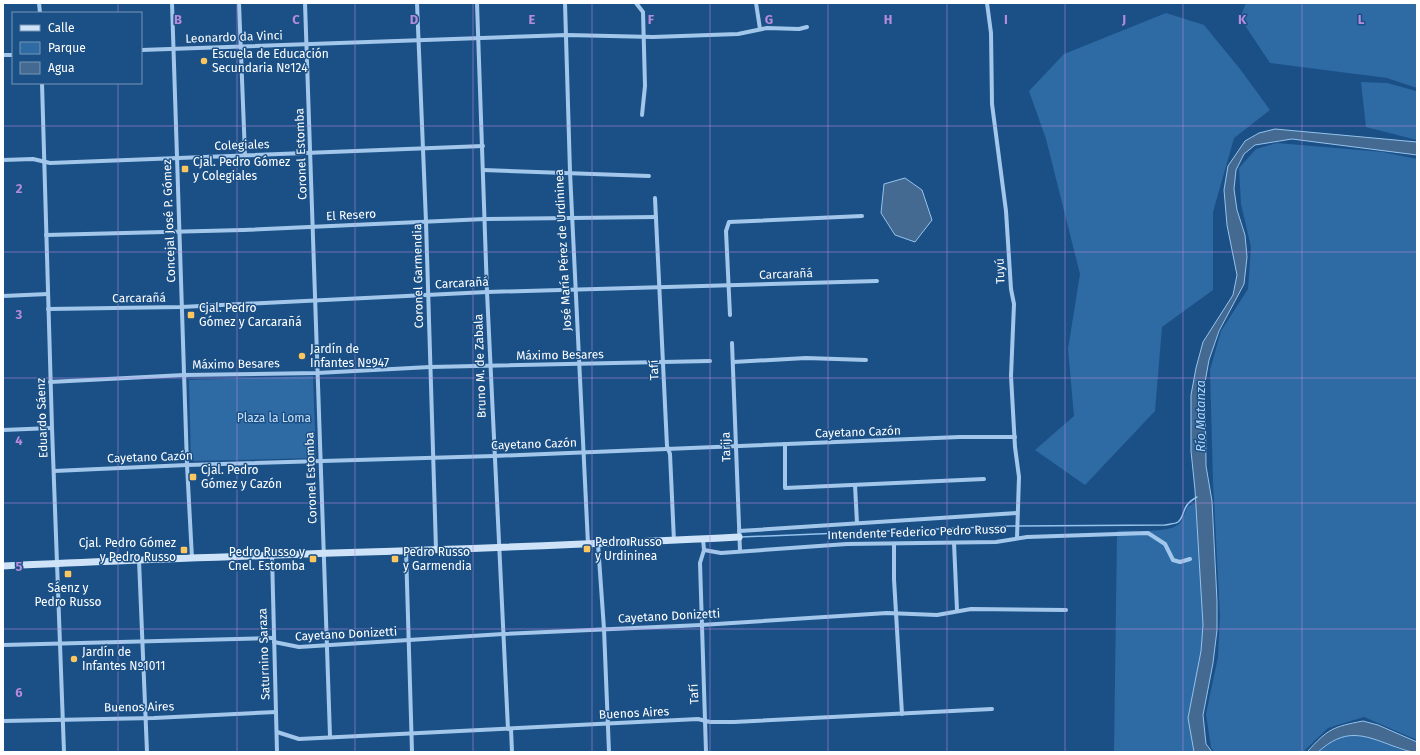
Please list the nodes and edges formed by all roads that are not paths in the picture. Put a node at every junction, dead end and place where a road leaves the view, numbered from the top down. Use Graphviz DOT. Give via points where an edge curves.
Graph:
graph roads {
  1 [pos="172,3"];
  2 [pos="239,3"];
  3 [pos="305,3"];
  4 [pos="417,3"];
  5 [pos="477,3"];
  6 [pos="565,3"];
  7 [pos="636,3"];
  8 [pos="756,3"];
  9 [pos="988,3"];
  10 [pos="807,27"];
  11 [pos="760,29"];
  12 [pos="567,35"];
  13 [pos="644,37"];
  14 [pos="478,39"];
  15 [pos="418,41"];
  16 [pos="306,44"];
  17 [pos="240,48"];
  18 [pos="174,49"];
  19 [pos="142,50"];
  20 [pos="42,84"];
  21 [pos="642,115"];
  22 [pos="483,146"];
  23 [pos="424,149"];
  24 [pos="311,153"];
  25 [pos="245,155"];
  26 [pos="177,157"];
  27 [pos="3,160"];
  28 [pos="45,162"];
  29 [pos="483,170"];
  30 [pos="570,172"];
  31 [pos="649,176"];
  32 [pos="655,198"];
  33 [pos="862,216"];
  34 [pos="656,218"];
  35 [pos="485,219"];
  36 [pos="573,219"];
  37 [pos="426,222"];
  38 [pos="313,226"];
  39 [pos="179,231"];
  40 [pos="46,235"];
  41 [pos="877,281"];
  42 [pos="729,286"];
  43 [pos="660,288"];
  44 [pos="575,290"];
  45 [pos="487,292"];
  46 [pos="48,294"];
  47 [pos="428,295"];
  48 [pos="3,296"];
  49 [pos="315,300"];
  50 [pos="182,307"];
  51 [pos="48,309"];
  52 [pos="730,315"];
  53 [pos="732,343"];
  54 [pos="866,360"];
  55 [pos="710,361"];
  56 [pos="733,362"];
  57 [pos="663,363"];
  58 [pos="578,364"];
  59 [pos="491,366"];
  60 [pos="430,367"];
  61 [pos="317,374"];
  62 [pos="184,375"];
  63 [pos="50,382"];
  64 [pos="52,428"];
  65 [pos="3,430"];
  66 [pos="1015,438"];
  67 [pos="785,444"];
  68 [pos="736,446"];
  69 [pos="668,449"];
  70 [pos="583,452"];
  71 [pos="494,456"];
  72 [pos="432,458"];
  73 [pos="321,463"];
  74 [pos="186,465"];
  75 [pos="54,471"];
  76 [pos="984,479"];
  77 [pos="855,485"];
  78 [pos="1017,513"];
  79 [pos="857,523"];
  80 [pos="739,534"];
  81 [pos="1018,538"];
  82 [pos="703,539"];
  83 [pos="674,541"];
  84 [pos="954,543"];
  85 [pos="588,544"];
  86 [pos="598,544"];
  87 [pos="894,544"];
  88 [pos="499,548"];
  89 [pos="436,549"];
  90 [pos="406,550"];
  91 [pos="704,550"];
  92 [pos="740,551"];
  93 [pos="323,553"];
  94 [pos="272,555"];
  95 [pos="192,558"];
  96 [pos="1190,559"];
  97 [pos="139,560"];
  98 [pos="57,563"];
  99 [pos="3,566"];
  100 [pos="957,610"];
  101 [pos="1066,610"];
  102 [pos="896,613"];
  103 [pos="701,624"];
  104 [pos="604,629"];
  105 [pos="504,634"];
  106 [pos="274,640"];
  107 [pos="408,641"];
  108 [pos="142,642"];
  109 [pos="61,644"];
  110 [pos="3,645"];
  111 [pos="326,646"];
  112 [pos="992,709"];
  113 [pos="276,712"];
  114 [pos="902,714"];
  115 [pos="146,718"];
  116 [pos="63,719"];
  117 [pos="3,721"];
  118 [pos="705,721"];
  119 [pos="608,724"];
  120 [pos="509,729"];
  121 [pos="277,732"];
  122 [pos="412,733"];
  123 [pos="330,736"];
  124 [pos="64,752"];
  125 [pos="147,752"];
  126 [pos="277,752"];
  127 [pos="412,752"];
  128 [pos="512,752"];
  129 [pos="609,752"];
  130 [pos="706,752"];
  1 -- 18 [label="street, Concejal José P. Gómez"];
  2 -- 17 [label="street"];
  3 -- 16 [label="street, Coronel Estomba"];
  4 -- 15 [label="street, Coronel Garmendia"];
  5 -- 14 [label="street, Bruno M. de Zabala"];
  6 -- 12 [label="street, José María Pérez de Urdininea"];
  7 -- 13 [label="street" via="643,12"];
  8 -- 11 [label="street"];
  9 -- 66 [label="street, Tuyú" via="992,104 1006,211 1014,304 1011,376"];
  10 -- 11 [label="street, Leonardo da Vinci"];
  11 -- 13 [label="street, Leonardo da Vinci" via="738,34"];
  12 -- 13 [label="street, Leonardo da Vinci"];
  12 -- 14 [label="street, Leonardo da Vinci"];
  12 -- 30 [label="street, José María Pérez de Urdininea"];
  13 -- 21 [label="street" via="645,86"];
  14 -- 15 [label="street, Leonardo da Vinci"];
  14 -- 22 [label="street, Bruno M. de Zabala"];
  15 -- 16 [label="street, Leonardo da Vinci"];
  15 -- 23 [label="street, Coronel Garmendia"];
  16 -- 17 [label="street, Leonardo da Vinci"];
  16 -- 24 [label="street, Coronel Estomba"];
  17 -- 18 [label="street, Leonardo da Vinci"];
  17 -- 25 [label="street"];
  18 -- 19 [label="street, Leonardo da Vinci"];
  18 -- 26 [label="street, Concejal José P. Gómez"];
  20 -- 28 [label="street, Eduardo Sáenz"];
  22 -- 23 [label="street, Colegiales"];
  22 -- 29 [label="street, Bruno M. de Zabala"];
  23 -- 24 [label="street, Colegiales"];
  23 -- 37 [label="street, Coronel Garmendia"];
  24 -- 25 [label="street, Colegiales"];
  24 -- 38 [label="street, Coronel Estomba"];
  25 -- 26 [label="street, Colegiales"];
  26 -- 28 [label="street, Colegiales"];
  26 -- 39 [label="street, Concejal José P. Gómez"];
  27 -- 28 [label="street, Colegiales" via="33,159"];
  28 -- 40 [label="street, Eduardo Sáenz"];
  29 -- 30 [label="street"];
  29 -- 35 [label="street, Bruno M. de Zabala"];
  30 -- 31 [label="street"];
  30 -- 36 [label="street, José María Pérez de Urdininea"];
  32 -- 34 [label="street, Tafí"];
  33 -- 42 [label="street" via="729,222 726,231"];
  34 -- 36 [label="street, El Resero"];
  34 -- 43 [label="street, Tafí"];
  35 -- 36 [label="street, El Resero"];
  35 -- 37 [label="street, El Resero"];
  35 -- 45 [label="street, Bruno M. de Zabala"];
  36 -- 44 [label="street, José María Pérez de Urdininea"];
  37 -- 38 [label="street, El Resero"];
  37 -- 47 [label="street, Coronel Garmendia"];
  38 -- 39 [label="street, El Resero"];
  38 -- 49 [label="street, Coronel Estomba"];
  39 -- 40 [label="street, El Resero"];
  39 -- 50 [label="street, Concejal José P. Gómez"];
  40 -- 46 [label="street, Eduardo Sáenz"];
  41 -- 42 [label="street, Carcarañá"];
  42 -- 43 [label="street, Carcarañá"];
  42 -- 52 [label="street"];
  43 -- 44 [label="street, Carcarañá"];
  43 -- 57 [label="street, Tafí"];
  44 -- 45 [label="street, Carcarañá"];
  44 -- 58 [label="street, José María Pérez de Urdininea"];
  45 -- 47 [label="street, Carcarañá"];
  45 -- 59 [label="street, Bruno M. de Zabala"];
  46 -- 48 [label="street"];
  46 -- 51 [label="street, Eduardo Sáenz"];
  47 -- 49 [label="street, Carcarañá"];
  47 -- 60 [label="street, Coronel Garmendia"];
  49 -- 50 [label="street, Carcarañá"];
  49 -- 61 [label="street, Coronel Estomba"];
  50 -- 51 [label="street, Carcarañá"];
  50 -- 62 [label="street, Concejal José P. Gómez"];
  51 -- 63 [label="street, Eduardo Sáenz"];
  53 -- 56 [label="street, Tarija"];
  54 -- 56 [label="street" via="806,358"];
  55 -- 57 [label="street, Máximo Besares"];
  56 -- 68 [label="street, Tarija"];
  57 -- 58 [label="street, Máximo Besares"];
  57 -- 69 [label="street, Tafí"];
  58 -- 59 [label="street, Máximo Besares"];
  58 -- 70 [label="street, José María Pérez de Urdininea"];
  59 -- 60 [label="street, Máximo Besares"];
  59 -- 71 [label="street, Bruno M. de Zabala"];
  60 -- 61 [label="street, Máximo Besares"];
  60 -- 72 [label="street, Coronel Garmendia"];
  61 -- 62 [label="street, Máximo Besares"];
  61 -- 73 [label="street, Coronel Estomba"];
  62 -- 63 [label="street, Máximo Besares"];
  62 -- 74 [label="street, Concejal José P. Gómez"];
  63 -- 64 [label="street, Eduardo Sáenz"];
  64 -- 65 [label="street"];
  64 -- 75 [label="street, Eduardo Sáenz"];
  66 -- 67 [label="street, Cayetano Cazón" via="988,436"];
  66 -- 78 [label="street, Tuyú" via="1019,477"];
  67 -- 68 [label="street, Cayetano Cazón"];
  67 -- 77 [label="street" via="785,488"];
  68 -- 69 [label="street, Cayetano Cazón"];
  68 -- 80 [label="street, Tarija"];
  69 -- 70 [label="street, Cayetano Cazón"];
  69 -- 83 [label="street, Tafí"];
  70 -- 71 [label="street, Cayetano Cazón"];
  70 -- 85 [label="street, José María Pérez de Urdininea"];
  71 -- 72 [label="street, Cayetano Cazón"];
  71 -- 88 [label="street, Bruno M. de Zabala"];
  72 -- 73 [label="street, Cayetano Cazón"];
  72 -- 89 [label="street, Coronel Garmendia"];
  73 -- 74 [label="street, Cayetano Cazón"];
  73 -- 93 [label="street, Coronel Estomba"];
  74 -- 75 [label="street, Cayetano Cazón"];
  74 -- 95 [label="street, Concejal José P. Gómez"];
  75 -- 98 [label="street, Eduardo Sáenz"];
  76 -- 77 [label="street"];
  77 -- 79 [label="street"];
  78 -- 79 [label="street"];
  78 -- 81 [label="street, Tuyú"];
  79 -- 80 [label="street"];
  80 -- 82 [label="street"];
  80 -- 92 [label="street, Tarija"];
  81 -- 84 [label="street, Intendente Federico Pedro Russo" via="996,542"];
  81 -- 96 [label="street, Intendente Federico Pedro Russo" via="1148,533 1166,544 1173,560 1180,562"];
  82 -- 83 [label="street"];
  82 -- 91 [label="street, Tafí"];
  83 -- 86 [label="street"];
  84 -- 87 [label="street, Intendente Federico Pedro Russo"];
  84 -- 100 [label="street"];
  85 -- 86 [label="street"];
  85 -- 88 [label="street"];
  86 -- 104 [label="street"];
  87 -- 92 [label="street, Intendente Federico Pedro Russo" via="847,544"];
  87 -- 102 [label="street"];
  88 -- 89 [label="street"];
  88 -- 105 [label="street, Bruno M. de Zabala"];
  89 -- 90 [label="street"];
  90 -- 93 [label="street"];
  90 -- 107 [label="street"];
  91 -- 92 [label="street, Intendente Federico Pedro Russo" via="721,553"];
  91 -- 103 [label="street, Tafí" via="700,562"];
  93 -- 94 [label="street"];
  93 -- 111 [label="street, Coronel Estomba"];
  94 -- 95 [label="street"];
  94 -- 106 [label="street, Saturnino Saraza"];
  95 -- 97 [label="street"];
  97 -- 98 [label="street"];
  97 -- 108 [label="street"];
  98 -- 99 [label="street"];
  98 -- 109 [label="street, Eduardo Sáenz"];
  100 -- 101 [label="street, Cayetano Donizetti"];
  100 -- 102 [label="street, Cayetano Donizetti" via="937,615"];
  102 -- 103 [label="street, Cayetano Donizetti"];
  102 -- 114 [label="street"];
  103 -- 104 [label="street, Cayetano Donizetti"];
  103 -- 118 [label="street, Tafí"];
  104 -- 105 [label="street, Cayetano Donizetti"];
  104 -- 119 [label="street"];
  105 -- 107 [label="street, Cayetano Donizetti"];
  105 -- 120 [label="street, Bruno M. de Zabala"];
  106 -- 108 [label="street, Cayetano Donizetti"];
  106 -- 111 [label="street, Cayetano Donizetti" via="300,647"];
  106 -- 113 [label="street, Saturnino Saraza"];
  107 -- 111 [label="street, Cayetano Donizetti"];
  107 -- 122 [label="street"];
  108 -- 109 [label="street, Cayetano Donizetti"];
  108 -- 115 [label="street"];
  109 -- 110 [label="street, Cayetano Donizetti"];
  109 -- 116 [label="street, Eduardo Sáenz"];
  111 -- 123 [label="street, Coronel Estomba"];
  112 -- 114 [label="street, Buenos Aires"];
  113 -- 115 [label="street, Buenos Aires"];
  113 -- 121 [label="street, Saturnino Saraza"];
  114 -- 118 [label="street, Buenos Aires" via="734,722"];
  115 -- 116 [label="street, Buenos Aires"];
  115 -- 125 [label="street"];
  116 -- 117 [label="street, Buenos Aires"];
  116 -- 124 [label="street, Eduardo Sáenz"];
  118 -- 119 [label="street, Buenos Aires" via="698,719"];
  118 -- 130 [label="street, Tafí"];
  119 -- 120 [label="street, Buenos Aires"];
  119 -- 129 [label="street"];
  120 -- 122 [label="street, Buenos Aires"];
  120 -- 128 [label="street"];
  121 -- 123 [label="street, Buenos Aires" via="299,739"];
  121 -- 126 [label="street, Saturnino Saraza"];
  122 -- 123 [label="street, Buenos Aires"];
  122 -- 127 [label="street"];
}
